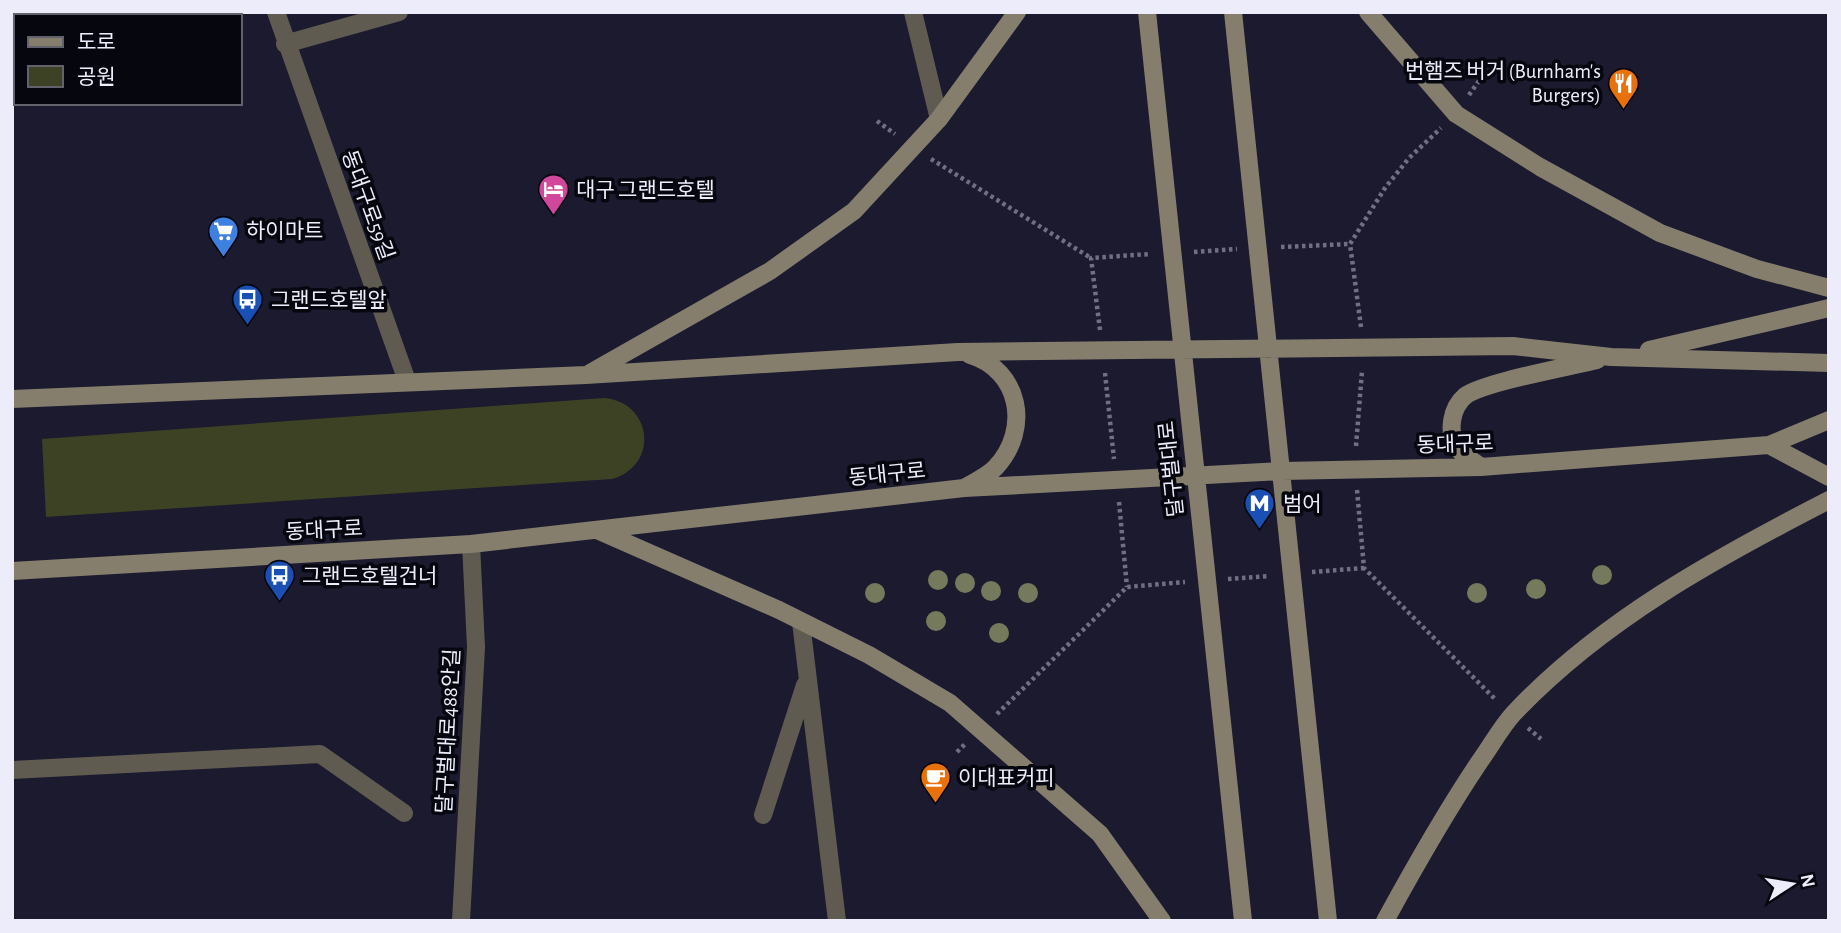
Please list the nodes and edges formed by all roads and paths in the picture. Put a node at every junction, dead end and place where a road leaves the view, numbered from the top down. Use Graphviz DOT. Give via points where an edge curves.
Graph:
graph roads {
  1 [pos="276,12"];
  2 [pos="399,12"];
  3 [pos="913,12"];
  4 [pos="1017,12"];
  5 [pos="1147,12"];
  6 [pos="1233,12"];
  7 [pos="1368,12"];
  8 [pos="285,44"];
  9 [pos="1480,78"];
  10 [pos="1456,114"];
  11 [pos="939,119"];
  12 [pos="877,121"];
  13 [pos="913,146"];
  14 [pos="1091,258"];
  15 [pos="1829,288"];
  16 [pos="1829,308"];
  17 [pos="1363,347"];
  18 [pos="1269,348"];
  19 [pos="1181,350"];
  20 [pos="958,352"];
  21 [pos="1618,356"];
  22 [pos="1829,363"];
  23 [pos="586,375"];
  24 [pos="407,381"];
  25 [pos="12,399"];
  26 [pos="1829,420"];
  27 [pos="1769,445"];
  28 [pos="1481,467"];
  29 [pos="1355,470"];
  30 [pos="1282,471"];
  31 [pos="1194,476"];
  32 [pos="1829,477"];
  33 [pos="964,488"];
  34 [pos="1829,500"];
  35 [pos="597,530"];
  36 [pos="471,544"];
  37 [pos="1364,568"];
  38 [pos="12,571"];
  39 [pos="1293,574"];
  40 [pos="1206,580"];
  41 [pos="801,622"];
  42 [pos="807,678"];
  43 [pos="1512,715"];
  44 [pos="980,730"];
  45 [pos="1541,739"];
  46 [pos="957,752"];
  47 [pos="12,770"];
  48 [pos="404,813"];
  49 [pos="763,815"];
  50 [pos="461,921"];
  51 [pos="837,921"];
  52 [pos="1163,921"];
  53 [pos="1243,921"];
  54 [pos="1328,921"];
  55 [pos="1385,921"];
  1 -- 8 [label="street, 동대구로59길"];
  2 -- 8 [label="street"];
  3 -- 11 [label="street"];
  4 -- 11 [label="main road"];
  5 -- 19 [label="main road, 달구벌대로"];
  6 -- 18 [label="main road"];
  7 -- 10 [label="main road"];
  8 -- 24 [label="street, 동대구로59길"];
  9 -- 10 [label="path"];
  10 -- 15 [label="main road" via="1660,233 1757,269"];
  10 -- 17 [label="path" via="1401,168 1350,244"];
  11 -- 13 [label="main road"];
  12 -- 13 [label="path"];
  13 -- 14 [label="path" via="962,181"];
  13 -- 23 [label="main road" via="854,211 770,271"];
  16 -- 21 [label="main road"];
  17 -- 18 [label="main road"];
  17 -- 21 [label="main road" via="1513,346"];
  17 -- 29 [label="path"];
  18 -- 19 [label="main road"];
  18 -- 30 [label="main road"];
  19 -- 20 [label="main road"];
  19 -- 31 [label="main road, 달구벌대로"];
  20 -- 23 [label="main road"];
  20 -- 33 [label="main road" via="986,360 1002,373 1016,412 1007,452 995,469"];
  21 -- 22 [label="main road"];
  21 -- 28 [label="main road" via="1485,387 1465,397 1454,411 1451,428 1457,448"];
  23 -- 24 [label="main road"];
  24 -- 25 [label="main road"];
  26 -- 27 [label="main road, 동대구로"];
  27 -- 28 [label="main road, 동대구로"];
  27 -- 32 [label="main road"];
  28 -- 29 [label="main road, 동대구로"];
  29 -- 30 [label="main road, 동대구로"];
  29 -- 37 [label="path"];
  30 -- 31 [label="main road, 동대구로"];
  30 -- 39 [label="main road"];
  31 -- 33 [label="main road, 동대구로"];
  31 -- 40 [label="main road, 달구벌대로"];
  33 -- 35 [label="main road, 동대구로"];
  34 -- 43 [label="main road" via="1651,600 1578,652"];
  35 -- 36 [label="main road, 동대구로"];
  35 -- 41 [label="main road"];
  36 -- 38 [label="main road, 동대구로"];
  36 -- 50 [label="street, 달구벌대로488안길" via="476,647"];
  37 -- 39 [label="path"];
  37 -- 43 [label="path"];
  39 -- 40 [label="path"];
  39 -- 54 [label="main road"];
  40 -- 44 [label="path" via="1127,587"];
  40 -- 53 [label="main road, 달구벌대로"];
  41 -- 42 [label="street"];
  41 -- 44 [label="main road" via="939,696"];
  42 -- 49 [label="street"];
  42 -- 51 [label="street"];
  43 -- 45 [label="path"];
  43 -- 55 [label="main road" via="1435,828"];
  44 -- 46 [label="path"];
  44 -- 52 [label="main road" via="1100,834"];
  47 -- 48 [label="street" via="320,754"];
}
